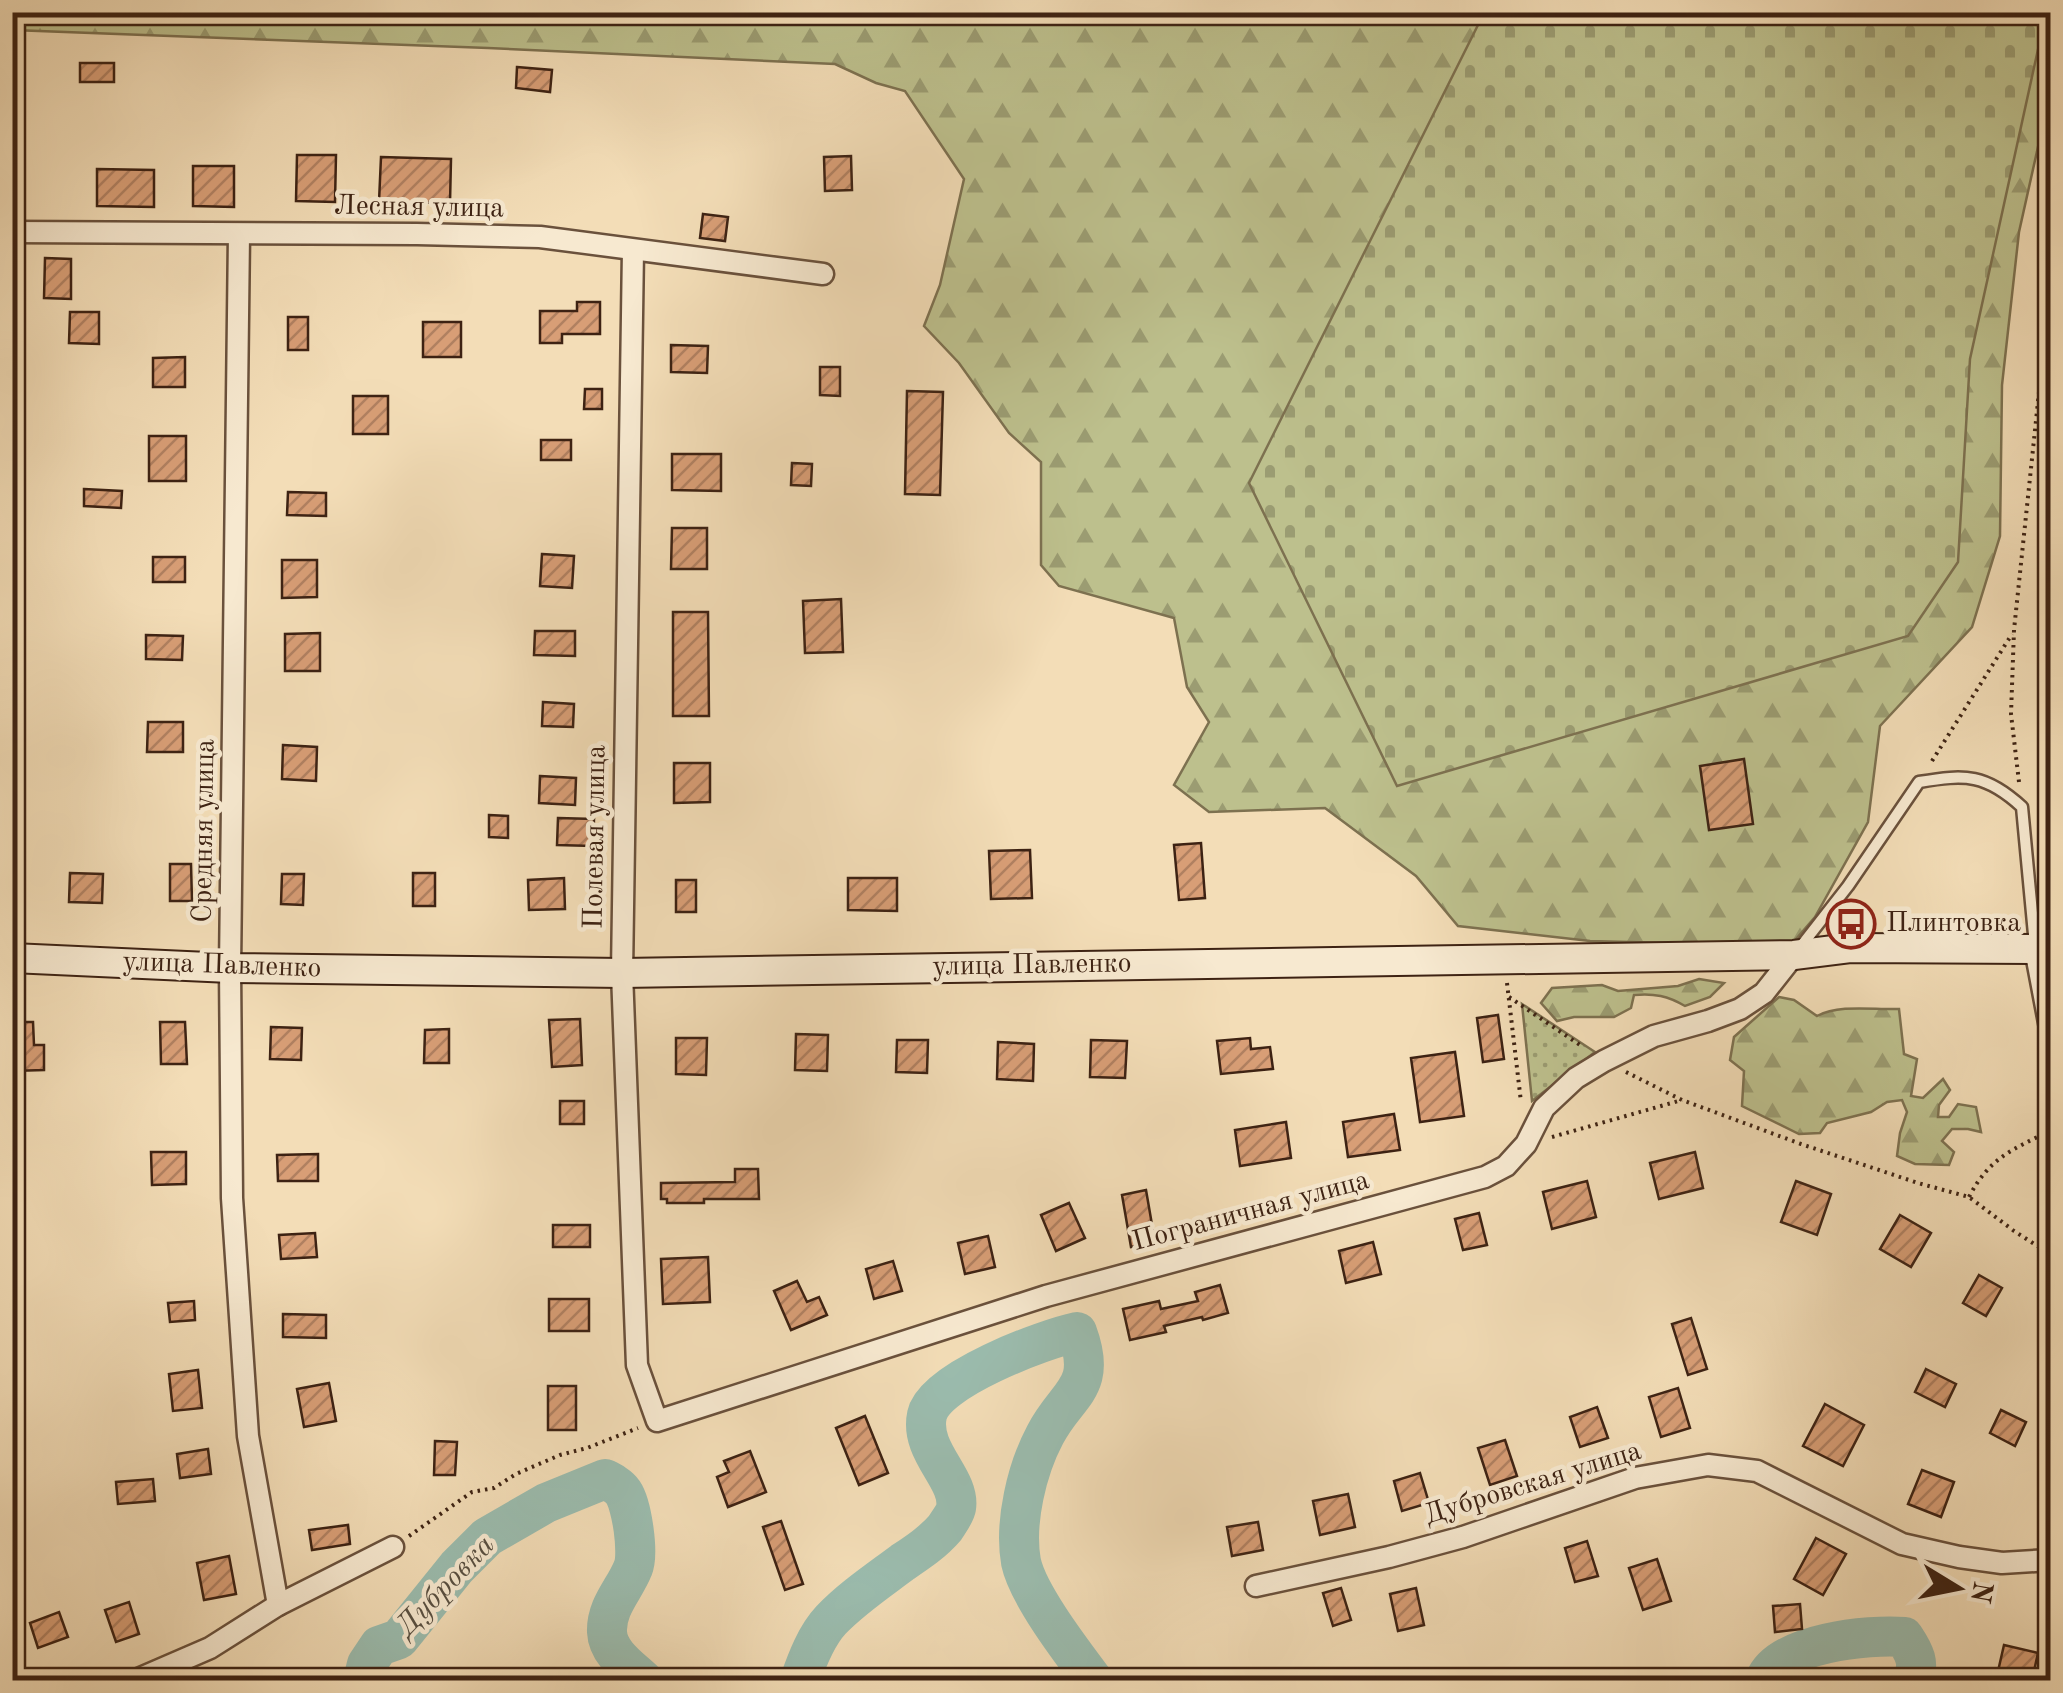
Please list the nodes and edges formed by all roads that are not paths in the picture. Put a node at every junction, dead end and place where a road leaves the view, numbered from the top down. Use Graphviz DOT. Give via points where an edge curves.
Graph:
graph roads {
  1 [pos="12,232"];
  2 [pos="239,234"];
  3 [pos="634,250"];
  4 [pos="823,274"];
  5 [pos="2043,948"];
  6 [pos="1794,955"];
  7 [pos="12,958"];
  8 [pos="230,968"];
  9 [pos="622,973"];
  10 [pos="2050,1028"];
  11 [pos="657,1421"];
  12 [pos="393,1547"];
  13 [pos="2050,1560"];
  14 [pos="1256,1586"];
  15 [pos="278,1605"];
  16 [pos="136,1680"];
  1 -- 2 [label="street, Лесная улица"];
  2 -- 3 [label="street, Лесная улица" via="540,237"];
  2 -- 8 [label="street, Средняя улица"];
  3 -- 4 [label="street, Лесная улица"];
  3 -- 9 [label="street, Полевая улица"];
  5 -- 6 [label="street, улица Павленко" via="1850,948"];
  5 -- 6 [label="lane" via="2022,807 2002,788 1972,777 1946,777 1919,782"];
  5 -- 10 [label="street"];
  6 -- 9 [label="street, улица Павленко"];
  6 -- 11 [label="street, Пограничная улица" via="1740,1009 1654,1036 1576,1078 1544,1108 1506,1166 1485,1176 1046,1296"];
  7 -- 8 [label="street, улица Павленко"];
  8 -- 9 [label="street, улица Павленко"];
  8 -- 15 [label="street, Средняя улица" via="232,1198 248,1436"];
  9 -- 11 [label="street, Полевая улица" via="637,1366"];
  12 -- 15 [label="street"];
  13 -- 14 [label="street, Дубровская улица" via="1959,1558 1902,1544 1757,1471 1708,1465 1636,1478 1389,1557"];
  15 -- 16 [label="street" via="210,1648"];
}
